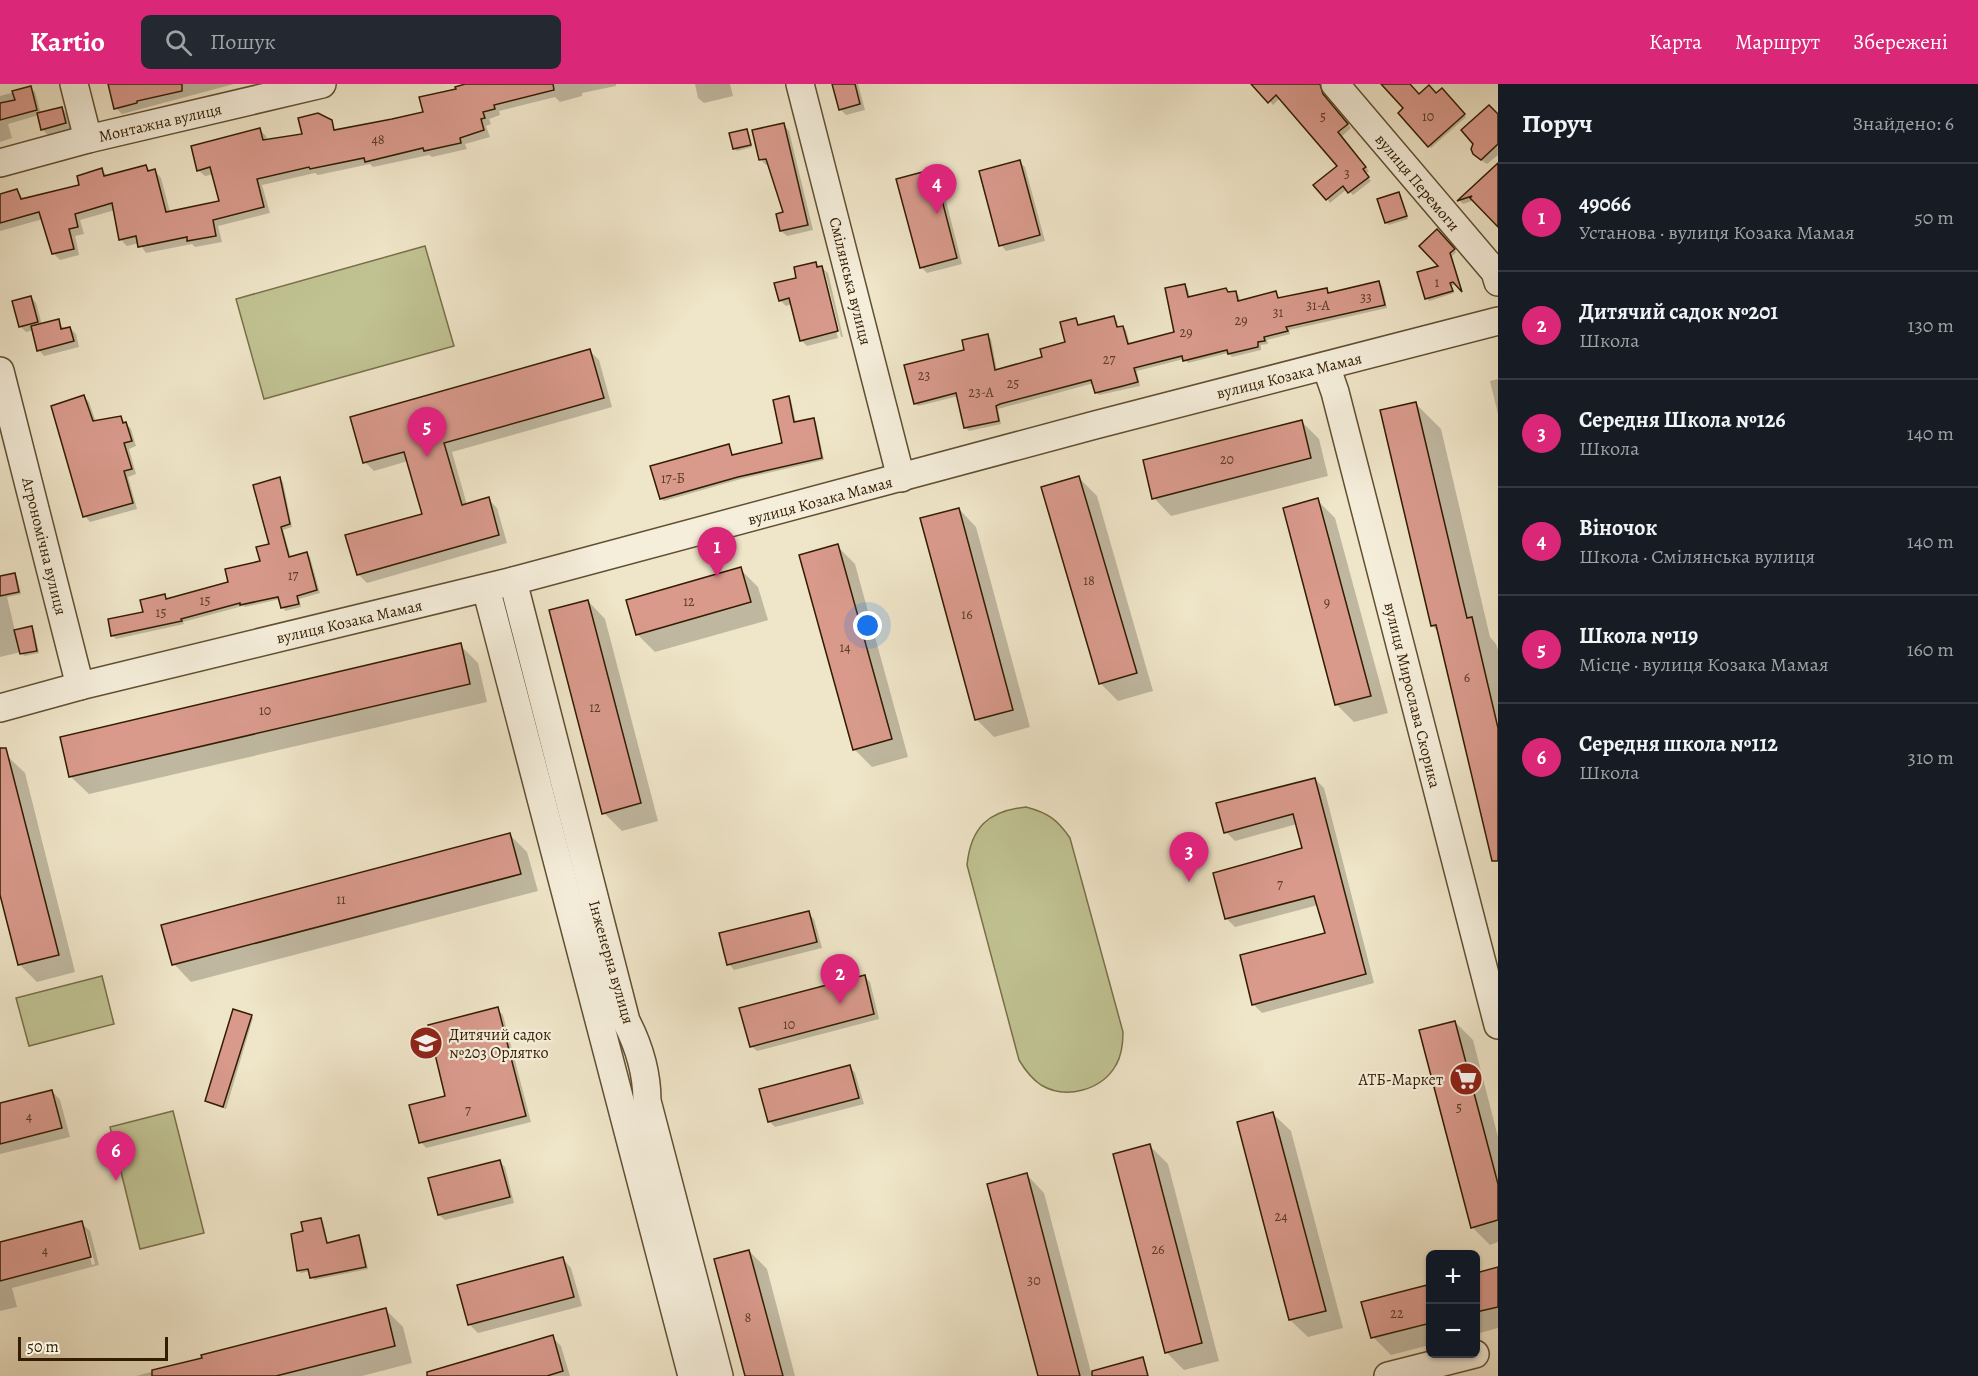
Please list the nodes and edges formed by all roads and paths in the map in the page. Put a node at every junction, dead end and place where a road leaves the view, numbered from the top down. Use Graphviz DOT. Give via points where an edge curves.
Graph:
graph roads {
  1 [pos="74,84"];
  2 [pos="322,84"];
  3 [pos="800,84"];
  4 [pos="1335,84"];
  5 [pos="88,140"];
  6 [pos="0,163"];
  7 [pos="1498,282"];
  8 [pos="1498,321"];
  9 [pos="1326,366"];
  10 [pos="0,371"];
  11 [pos="902,478"];
  12 [pos="513,581"];
  13 [pos="486,588"];
  14 [pos="80,686"];
  15 [pos="0,708"];
  16 [pos="1498,1025"];
  17 [pos="1498,1348"];
  18 [pos="1480,1352"];
  19 [pos="1456,1358"];
  20 [pos="692,1376"];
  21 [pos="719,1376"];
  22 [pos="1388,1376"];
  1 -- 5 [label="street"];
  2 -- 5 [label="street, Монтажна вулиця"];
  3 -- 11 [label="street, Смілянська вулиця"];
  4 -- 7 [label="street, вулиця Перемоги" via="1495,272"];
  5 -- 6 [label="street, Монтажна вулиця"];
  8 -- 9 [label="street, вулиця Козака Мамая"];
  9 -- 11 [label="street, вулиця Козака Мамая"];
  9 -- 16 [label="street, вулиця Мирослава Скорика"];
  10 -- 14 [label="street, Агрономічна вулиця"];
  11 -- 12 [label="street, вулиця Козака Мамая"];
  12 -- 13 [label="street, вулиця Козака Мамая"];
  12 -- 21 [label="street, Інженерна вулиця" via="626,1021 636,1040 647,1083 647,1101"];
  13 -- 14 [label="street, вулиця Козака Мамая"];
  13 -- 20 [label="street, Інженерна вулиця"];
  14 -- 15 [label="street, вулиця Козака Мамая"];
  17 -- 18 [label="street"];
  19 -- 22 [label="street"];
}
